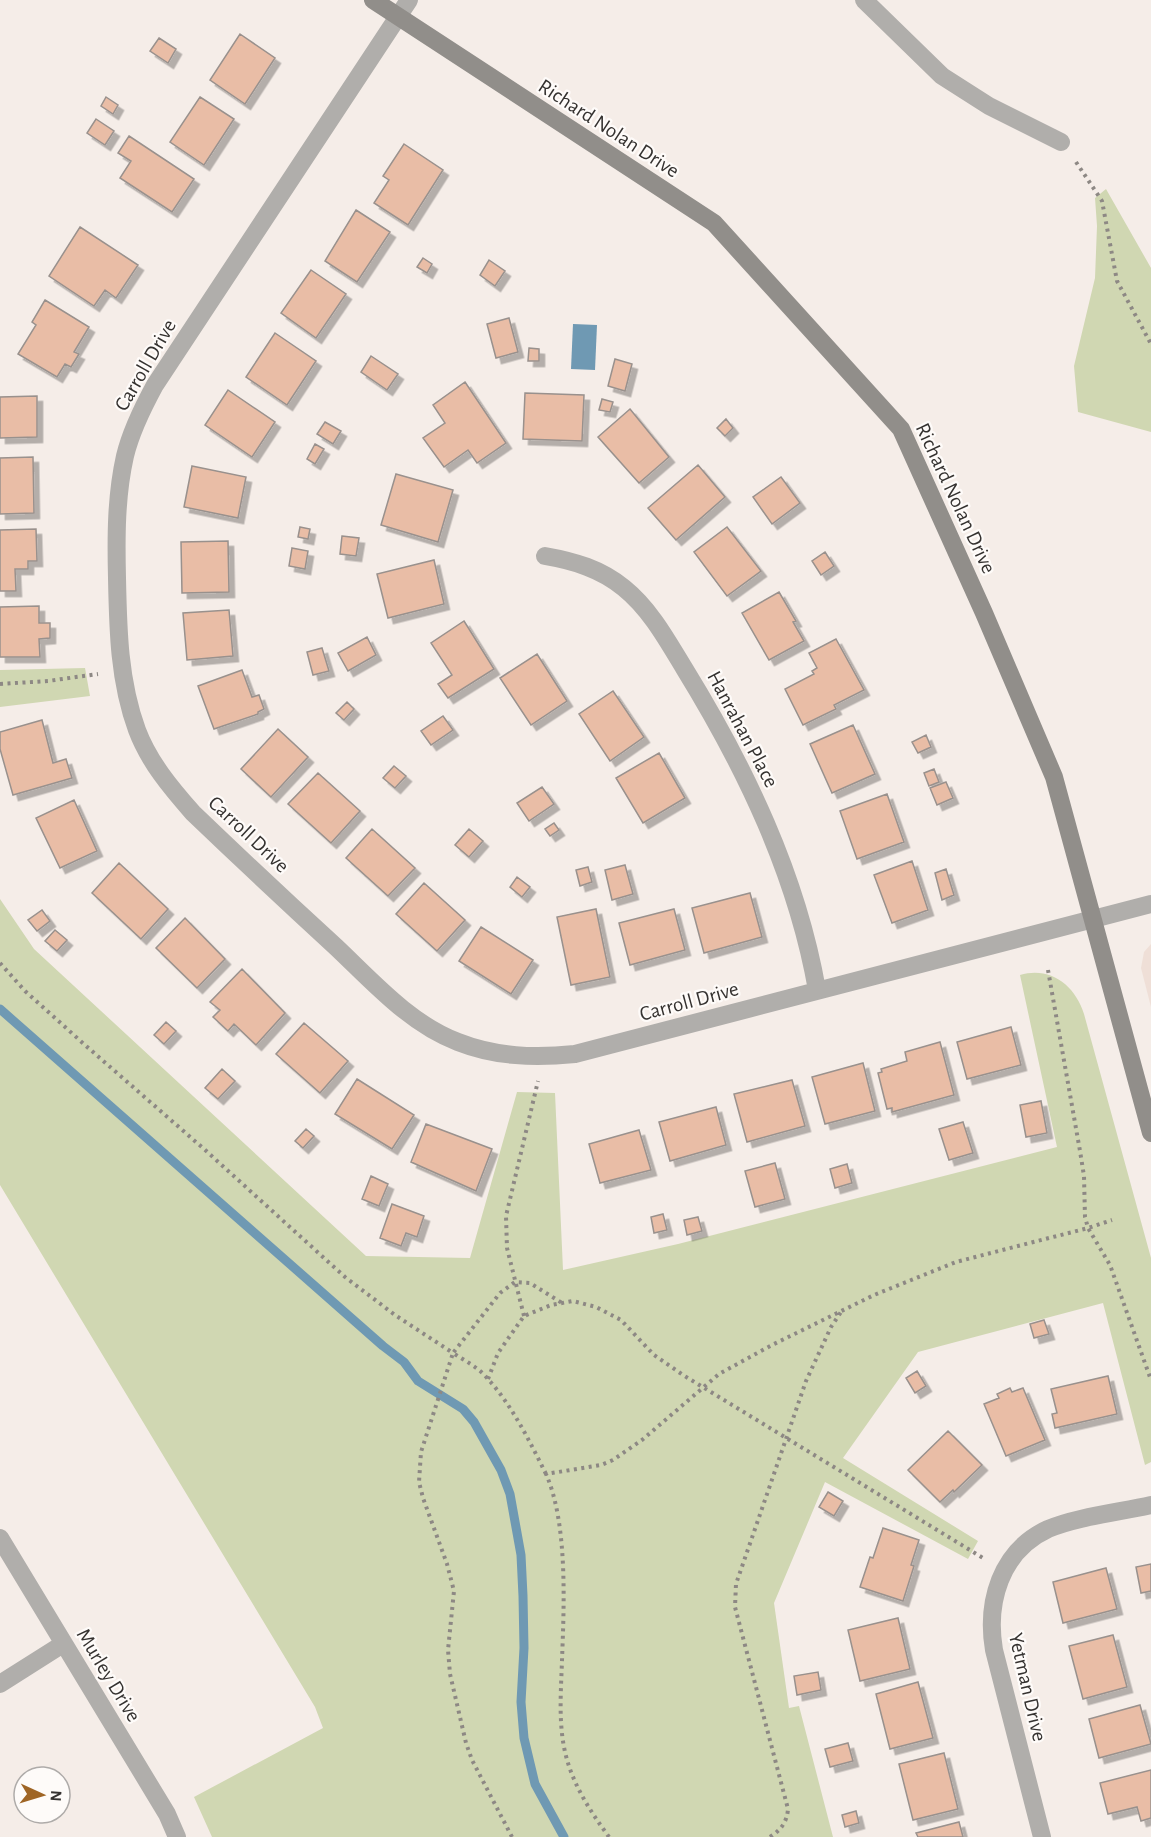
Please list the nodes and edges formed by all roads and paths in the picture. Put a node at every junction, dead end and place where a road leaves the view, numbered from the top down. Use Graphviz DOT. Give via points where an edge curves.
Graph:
graph roads {
  1 [pos="373,0"];
  2 [pos="409,0"];
  3 [pos="864,0"];
  4 [pos="398,17"];
  5 [pos="1061,142"];
  6 [pos="1151,344"];
  7 [pos="545,556"];
  8 [pos="121,669"];
  9 [pos="0,684"];
  10 [pos="1151,904"];
  11 [pos="1093,920"];
  12 [pos="0,963"];
  13 [pos="1048,970"];
  14 [pos="817,990"];
  15 [pos="538,1057"];
  16 [pos="1151,1133"];
  17 [pos="1112,1220"];
  18 [pos="1088,1228"];
  19 [pos="514,1282"];
  20 [pos="561,1303"];
  21 [pos="842,1311"];
  22 [pos="524,1316"];
  23 [pos="453,1353"];
  24 [pos="488,1378"];
  25 [pos="1151,1380"];
  26 [pos="702,1388"];
  27 [pos="787,1439"];
  28 [pos="546,1474"];
  29 [pos="1151,1505"];
  30 [pos="0,1538"];
  31 [pos="1004,1570"];
  32 [pos="63,1644"];
  33 [pos="0,1684"];
  34 [pos="177,1837"];
  35 [pos="512,1837"];
  36 [pos="609,1837"];
  37 [pos="770,1837"];
  38 [pos="1042,1837"];
  1 -- 4 [label="main road, Richard Nolan Drive"];
  2 -- 4 [label="street, Carroll Drive"];
  3 -- 5 [label="street" via="942,75 989,106"];
  4 -- 8 [label="street, Carroll Drive" via="155,385 137,421 124,462 116,526"];
  4 -- 11 [label="main road, Richard Nolan Drive" via="714,223 901,429 1054,777"];
  5 -- 6 [label="path" via="1102,201 1117,281"];
  7 -- 14 [label="street, Hanrahan Place" via="583,565 625,588 642,605 673,650 720,728 762,813 798,910"];
  8 -- 9 [label="path"];
  8 -- 15 [label="street, Carroll Drive" via="138,732 175,793 398,1005 456,1042 478,1050"];
  10 -- 11 [label="street, Carroll Drive"];
  11 -- 14 [label="street, Carroll Drive"];
  11 -- 16 [label="main road, Richard Nolan Drive"];
  12 -- 23 [label="path" via="85,1046 345,1277"];
  13 -- 18 [label="path" via="1084,1176"];
  14 -- 15 [label="street, Carroll Drive" via="575,1054"];
  15 -- 19 [label="path" via="537,1089 506,1216"];
  17 -- 18 [label="path"];
  18 -- 21 [label="path" via="956,1262"];
  18 -- 25 [label="path" via="1110,1265"];
  19 -- 20 [label="path" via="530,1283"];
  19 -- 22 [label="path"];
  19 -- 23 [label="path" via="500,1293"];
  20 -- 22 [label="path"];
  20 -- 26 [label="path" via="584,1302 610,1313 654,1355"];
  21 -- 26 [label="path" via="743,1360"];
  21 -- 27 [label="path" via="815,1359"];
  22 -- 24 [label="path" via="498,1353"];
  23 -- 24 [label="path"];
  23 -- 35 [label="path" via="421,1452 419,1482 454,1591 448,1650 450,1674 472,1760"];
  24 -- 28 [label="path"];
  26 -- 27 [label="path"];
  26 -- 28 [label="path" via="613,1461"];
  27 -- 31 [label="path"];
  27 -- 37 [label="path" via="734,1594 788,1809 782,1826"];
  28 -- 36 [label="path" via="557,1511 563,1576 562,1736 579,1792"];
  29 -- 31 [label="street, Yetman Drive" via="1047,1530 1016,1552"];
  30 -- 32 [label="street, Murley Drive"];
  31 -- 38 [label="street, Yetman Drive" via="996,1588 991,1630"];
  32 -- 33 [label="street"];
  32 -- 34 [label="street, Murley Drive" via="167,1814"];
}
